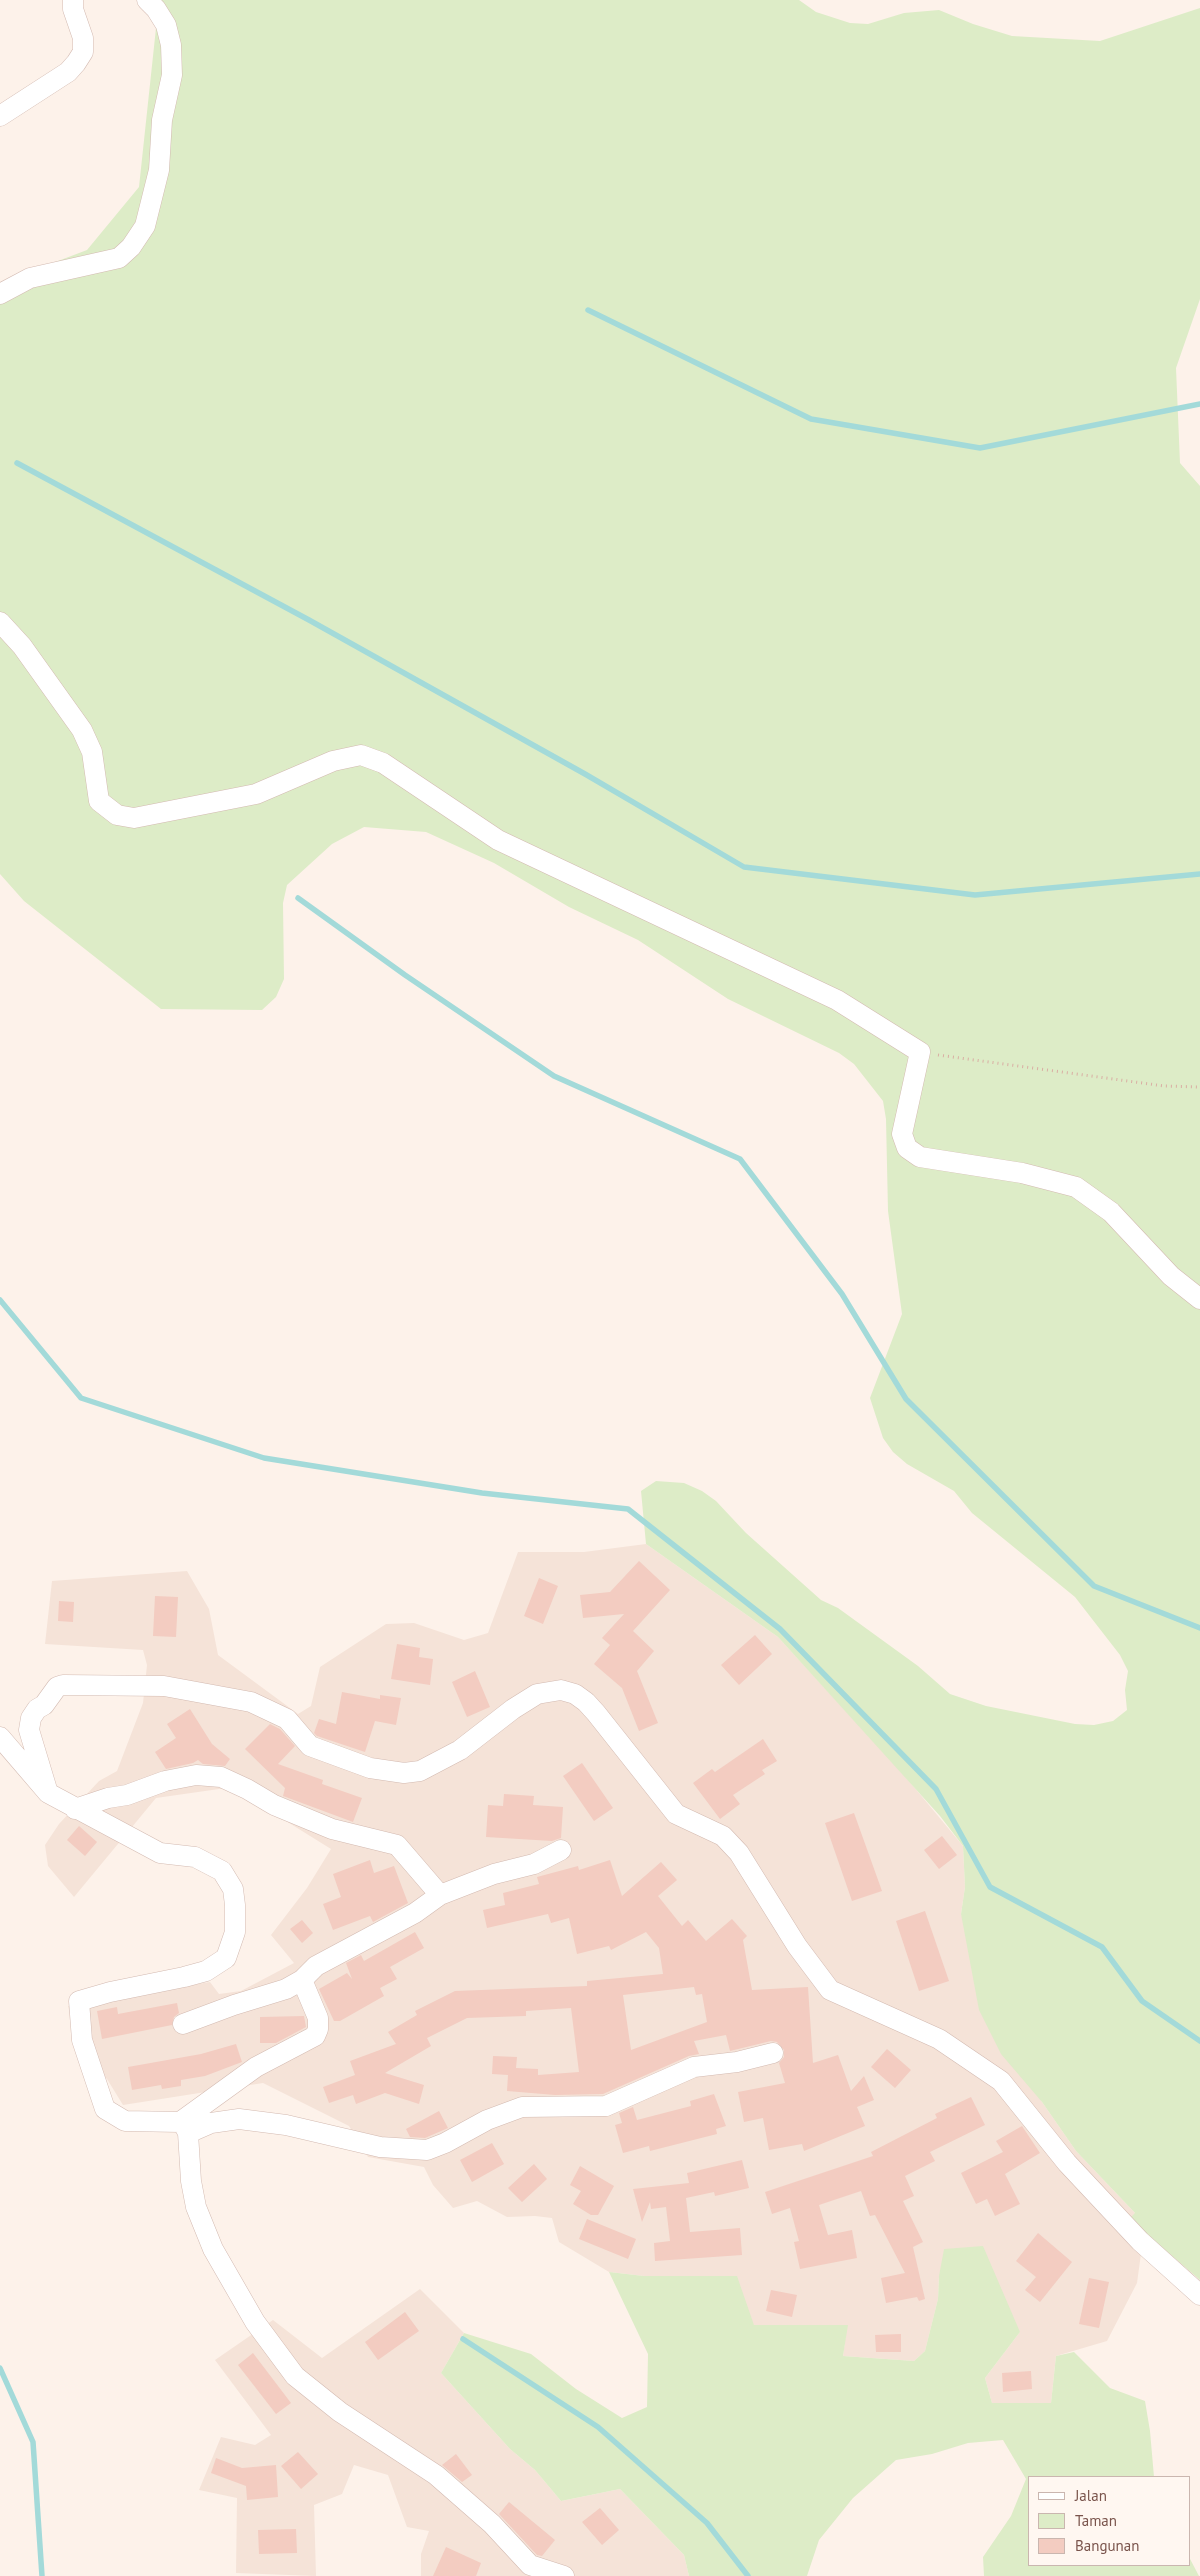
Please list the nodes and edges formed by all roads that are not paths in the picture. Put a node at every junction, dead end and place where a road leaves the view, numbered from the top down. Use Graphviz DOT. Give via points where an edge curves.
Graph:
graph roads {
  1 [pos="73,0"];
  2 [pos="147,0"];
  3 [pos="0,116"];
  4 [pos="0,294"];
  5 [pos="0,622"];
  6 [pos="1200,1299"];
  7 [pos="0,1737"];
  8 [pos="48,1794"];
  9 [pos="75,1809"];
  10 [pos="561,1850"];
  11 [pos="440,1895"];
  12 [pos="302,1980"];
  13 [pos="183,2024"];
  14 [pos="773,2053"];
  15 [pos="185,2127"];
  16 [pos="1200,2295"];
  17 [pos="564,2576"];
  1 -- 3 [label="street" via="83,38 83,52 68,72"];
  2 -- 4 [label="street" via="166,25 171,45 172,75 162,120 160,170 145,226 119,258 30,278"];
  5 -- 6 [label="street" via="22,646 82,730 92,752 99,801 117,815 134,818 256,794 333,761 360,755 383,763 498,840 838,1000 920,1052 902,1134 907,1148 920,1157 1022,1173 1076,1187 1111,1212 1172,1276"];
  7 -- 8 [label="street"];
  8 -- 9 [label="street"];
  8 -- 16 [label="street" via="30,1730 31,1718 57,1687 63,1685 164,1686 250,1702 287,1719 310,1746 370,1768 404,1773 420,1771 460,1750 537,1694 562,1690 575,1694 596,1712 676,1814 724,1836 739,1852 830,1990 938,2039 1001,2081 1068,2163 1140,2241"];
  9 -- 11 [label="street" via="165,1781 196,1775 221,1777 332,1829 397,1845"];
  9 -- 15 [label="street" via="160,1852 194,1857 222,1871 233,1890 235,1932 226,1958 206,1971 79,2002 82,2040 105,2109 125,2121"];
  10 -- 11 [label="street" via="534,1864 494,1874"];
  11 -- 12 [label="street" via="415,1913 316,1966"];
  12 -- 13 [label="street" via="286,1989 234,2004"];
  12 -- 15 [label="street" via="318,2018 315,2036 256,2067"];
  14 -- 15 [label="street" via="737,2062 694,2067 606,2106 522,2106 427,2150 380,2147 286,2124 239,2119"];
  15 -- 17 [label="street" via="196,2207 212,2249 255,2322 295,2376 340,2412 436,2475 492,2524 530,2565"];
}
